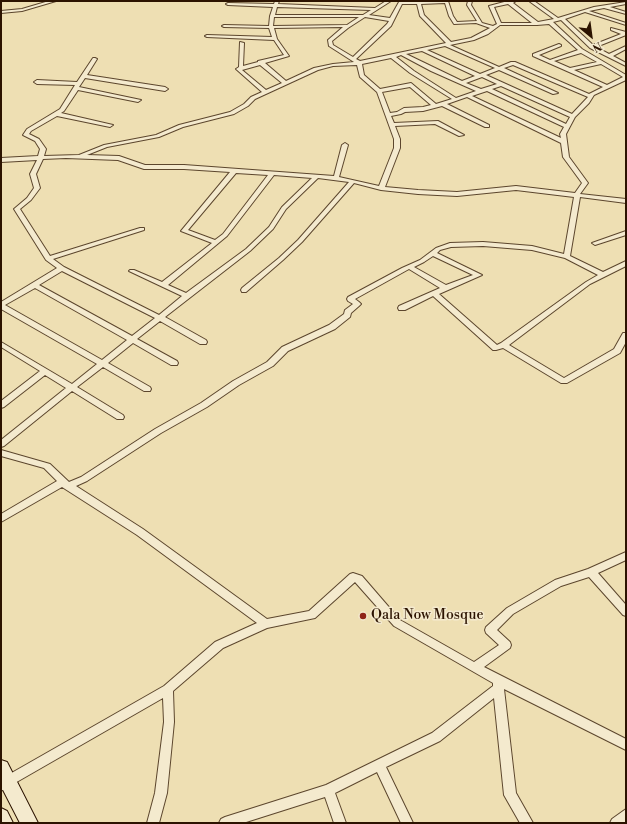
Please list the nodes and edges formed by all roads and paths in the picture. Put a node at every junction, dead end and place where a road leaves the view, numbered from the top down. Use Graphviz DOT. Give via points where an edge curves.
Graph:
graph roads {
  1 [pos="54,1"];
  2 [pos="389,1"];
  3 [pos="446,1"];
  4 [pos="470,1"];
  5 [pos="512,1"];
  6 [pos="531,1"];
  7 [pos="418,2"];
  8 [pos="228,4"];
  9 [pos="276,4"];
  10 [pos="626,4"];
  11 [pos="605,6"];
  12 [pos="378,9"];
  13 [pos="585,11"];
  14 [pos="1,12"];
  15 [pos="626,13"];
  16 [pos="272,16"];
  17 [pos="366,16"];
  18 [pos="559,18"];
  19 [pos="392,20"];
  20 [pos="550,22"];
  21 [pos="481,24"];
  22 [pos="499,24"];
  23 [pos="537,24"];
  24 [pos="626,24"];
  25 [pos="224,26"];
  26 [pos="349,26"];
  27 [pos="271,28"];
  28 [pos="493,28"];
  29 [pos="613,29"];
  30 [pos="625,34"];
  31 [pos="207,36"];
  32 [pos="275,39"];
  33 [pos="242,43"];
  34 [pos="446,43"];
  35 [pos="559,45"];
  36 [pos="592,47"];
  37 [pos="626,47"];
  38 [pos="421,49"];
  39 [pos="581,51"];
  40 [pos="402,54"];
  41 [pos="392,56"];
  42 [pos="609,56"];
  43 [pos="95,59"];
  44 [pos="354,59"];
  45 [pos="550,61"];
  46 [pos="260,62"];
  47 [pos="601,62"];
  48 [pos="359,63"];
  49 [pos="625,63"];
  50 [pos="241,67"];
  51 [pos="498,68"];
  52 [pos="569,70"];
  53 [pos="85,76"];
  54 [pos="481,76"];
  55 [pos="625,77"];
  56 [pos="38,82"];
  57 [pos="286,83"];
  58 [pos="462,83"];
  59 [pos="502,84"];
  60 [pos="78,86"];
  61 [pos="606,86"];
  62 [pos="165,89"];
  63 [pos="488,89"];
  64 [pos="379,91"];
  65 [pos="480,91"];
  66 [pos="265,92"];
  67 [pos="555,93"];
  68 [pos="468,96"];
  69 [pos="590,96"];
  70 [pos="455,99"];
  71 [pos="138,100"];
  72 [pos="443,104"];
  73 [pos="435,106"];
  74 [pos="57,114"];
  75 [pos="388,115"];
  76 [pos="573,116"];
  77 [pos="110,125"];
  78 [pos="391,125"];
  79 [pos="487,126"];
  80 [pos="567,126"];
  81 [pos="461,135"];
  82 [pos="564,142"];
  83 [pos="344,145"];
  84 [pos="79,156"];
  85 [pos="41,157"];
  86 [pos="1,160"];
  87 [pos="234,171"];
  88 [pos="273,173"];
  89 [pos="316,177"];
  90 [pos="336,178"];
  91 [pos="354,181"];
  92 [pos="381,188"];
  93 [pos="577,194"];
  94 [pos="626,201"];
  95 [pos="142,229"];
  96 [pos="626,232"];
  97 [pos="216,242"];
  98 [pos="595,243"];
  99 [pos="431,253"];
  100 [pos="567,257"];
  101 [pos="48,259"];
  102 [pos="626,263"];
  103 [pos="410,266"];
  104 [pos="62,268"];
  105 [pos="132,271"];
  106 [pos="603,275"];
  107 [pos="35,285"];
  108 [pos="163,285"];
  109 [pos="445,288"];
  110 [pos="244,290"];
  111 [pos="435,294"];
  112 [pos="187,296"];
  113 [pos="1,306"];
  114 [pos="402,308"];
  115 [pos="160,318"];
  116 [pos="626,335"];
  117 [pos="133,339"];
  118 [pos="203,342"];
  119 [pos="1,344"];
  120 [pos="504,346"];
  121 [pos="103,363"];
  122 [pos="174,363"];
  123 [pos="45,371"];
  124 [pos="72,387"];
  125 [pos="147,389"];
  126 [pos="1,405"];
  127 [pos="120,417"];
  128 [pos="1,444"];
  129 [pos="1,453"];
  130 [pos="65,484"];
  131 [pos="1,518"];
  132 [pos="626,556"];
  133 [pos="591,572"];
  134 [pos="626,612"];
  135 [pos="266,624"];
  136 [pos="475,667"];
  137 [pos="498,684"];
  138 [pos="168,689"];
  139 [pos="626,745"];
  140 [pos="379,764"];
  141 [pos="3,778"];
  142 [pos="328,790"];
  143 [pos="626,814"];
  144 [pos="1,817"];
  145 [pos="4,823"];
  146 [pos="29,823"];
  147 [pos="153,823"];
  148 [pos="225,823"];
  149 [pos="340,823"];
  150 [pos="407,823"];
  151 [pos="527,823"];
  152 [pos="616,823"];
  1 -- 14 [label="street" via="22,10"];
  2 -- 12 [label="street"];
  3 -- 7 [label="street"];
  3 -- 21 [label="street" via="456,23"];
  4 -- 21 [label="street" via="469,5"];
  5 -- 22 [label="street" via="491,6"];
  5 -- 23 [label="street"];
  6 -- 18 [label="street"];
  7 -- 19 [label="street" via="401,3"];
  7 -- 34 [label="street" via="422,15"];
  8 -- 9 [label="street"];
  9 -- 12 [label="street"];
  9 -- 16 [label="street"];
  10 -- 11 [label="street"];
  11 -- 13 [label="street"];
  11 -- 15 [label="street"];
  12 -- 17 [label="street"];
  13 -- 18 [label="street"];
  13 -- 24 [label="street"];
  16 -- 17 [label="street"];
  16 -- 27 [label="street"];
  17 -- 19 [label="street"];
  17 -- 26 [label="street"];
  18 -- 20 [label="street"];
  18 -- 36 [label="street"];
  19 -- 44 [label="street"];
  20 -- 23 [label="street"];
  20 -- 39 [label="street"];
  21 -- 28 [label="street"];
  22 -- 23 [label="street"];
  22 -- 28 [label="street"];
  25 -- 27 [label="street"];
  26 -- 27 [label="street"];
  26 -- 44 [label="street" via="330,41 331,46"];
  27 -- 32 [label="street"];
  28 -- 34 [label="street" via="472,39"];
  29 -- 30 [label="street"];
  30 -- 36 [label="street"];
  31 -- 32 [label="street"];
  32 -- 46 [label="street" via="287,56"];
  33 -- 50 [label="street"];
  34 -- 38 [label="street"];
  34 -- 51 [label="street"];
  35 -- 52 [label="street" via="535,55"];
  36 -- 42 [label="street"];
  37 -- 42 [label="street"];
  38 -- 40 [label="street"];
  38 -- 54 [label="street"];
  39 -- 45 [label="street"];
  39 -- 47 [label="street"];
  40 -- 41 [label="street"];
  40 -- 58 [label="street"];
  41 -- 48 [label="street"];
  41 -- 70 [label="street" via="417,76"];
  42 -- 49 [label="street"];
  43 -- 53 [label="street"];
  44 -- 48 [label="street"];
  46 -- 50 [label="street"];
  46 -- 57 [label="street"];
  47 -- 52 [label="street"];
  47 -- 55 [label="street"];
  48 -- 57 [label="street" via="316,69"];
  48 -- 64 [label="street" via="362,76"];
  50 -- 66 [label="street" via="238,68"];
  51 -- 54 [label="street"];
  51 -- 67 [label="street"];
  51 -- 69 [label="street" via="514,63"];
  52 -- 61 [label="street"];
  53 -- 60 [label="street"];
  53 -- 62 [label="street"];
  54 -- 58 [label="street"];
  54 -- 59 [label="street"];
  55 -- 61 [label="street"];
  56 -- 60 [label="street"];
  57 -- 66 [label="street"];
  58 -- 65 [label="street"];
  59 -- 63 [label="street"];
  59 -- 76 [label="street"];
  60 -- 71 [label="street"];
  60 -- 74 [label="street"];
  61 -- 69 [label="street"];
  63 -- 65 [label="street"];
  63 -- 80 [label="street"];
  64 -- 73 [label="street" via="411,85"];
  64 -- 75 [label="street"];
  65 -- 68 [label="street"];
  66 -- 84 [label="street" via="232,113 181,126 157,136 106,146"];
  68 -- 70 [label="street"];
  68 -- 82 [label="street"];
  69 -- 76 [label="street"];
  70 -- 72 [label="street"];
  72 -- 73 [label="street"];
  72 -- 79 [label="street"];
  73 -- 75 [label="street"];
  74 -- 77 [label="street"];
  74 -- 85 [label="street" via="29,130 26,135 37,140 43,149"];
  75 -- 78 [label="street"];
  76 -- 80 [label="street"];
  78 -- 81 [label="street" via="436,122"];
  78 -- 92 [label="street" via="398,139 397,148"];
  80 -- 82 [label="street" via="563,134"];
  82 -- 93 [label="street" via="566,157 584,183"];
  83 -- 90 [label="street"];
  84 -- 85 [label="street"];
  84 -- 87 [label="street" via="119,158 144,167"];
  85 -- 86 [label="street"];
  85 -- 101 [label="street" via="33,174 37,188 17,209"];
  87 -- 88 [label="street"];
  87 -- 97 [label="street" via="184,231"];
  88 -- 89 [label="street"];
  88 -- 97 [label="street" via="225,235"];
  89 -- 90 [label="street"];
  89 -- 112 [label="street" via="284,208 271,228 248,250"];
  90 -- 91 [label="street"];
  91 -- 92 [label="street"];
  91 -- 110 [label="street" via="291,250"];
  92 -- 93 [label="street" via="457,194 516,188"];
  93 -- 94 [label="street"];
  93 -- 100 [label="street"];
  95 -- 101 [label="street"];
  96 -- 98 [label="street"];
  97 -- 108 [label="street"];
  99 -- 100 [label="street" via="450,245 483,244 532,248"];
  99 -- 103 [label="street"];
  99 -- 109 [label="street" via="478,275"];
  100 -- 106 [label="street"];
  101 -- 104 [label="street"];
  102 -- 106 [label="street"];
  103 -- 109 [label="street"];
  103 -- 130 [label="street" via="350,299 357,304 332,327 285,348 270,364 236,383 204,406 158,431 84,479"];
  104 -- 107 [label="street"];
  104 -- 115 [label="street"];
  105 -- 108 [label="street"];
  106 -- 120 [label="street" via="588,283"];
  107 -- 113 [label="street"];
  107 -- 117 [label="street"];
  108 -- 112 [label="street"];
  109 -- 111 [label="street"];
  111 -- 114 [label="street"];
  111 -- 120 [label="street" via="496,348"];
  112 -- 115 [label="street"];
  113 -- 121 [label="street"];
  115 -- 117 [label="street"];
  115 -- 118 [label="street"];
  116 -- 120 [label="street" via="617,351 564,381"];
  117 -- 121 [label="street"];
  117 -- 122 [label="street"];
  119 -- 123 [label="street"];
  121 -- 124 [label="street"];
  121 -- 125 [label="street"];
  123 -- 124 [label="street"];
  123 -- 126 [label="street"];
  124 -- 127 [label="street"];
  124 -- 128 [label="street"];
  129 -- 130 [label="street" via="47,466"];
  130 -- 131 [label="street"];
  130 -- 135 [label="street" via="140,532"];
  132 -- 133 [label="street"];
  133 -- 134 [label="street"];
  133 -- 136 [label="street" via="558,583 510,611 490,630 506,645"];
  135 -- 136 [label="street" via="312,615 353,577 358,579 398,624"];
  135 -- 138 [label="street" via="219,645"];
  136 -- 137 [label="street"];
  137 -- 139 [label="street"];
  137 -- 140 [label="street" via="482,702 436,737"];
  137 -- 151 [label="street" via="510,795"];
  138 -- 141 [label="street"];
  138 -- 147 [label="street" via="168,736 161,794"];
  140 -- 142 [label="street"];
  140 -- 150 [label="street"];
  141 -- 146 [label="main road"];
  142 -- 148 [label="street"];
  142 -- 149 [label="street"];
  143 -- 152 [label="street"];
  144 -- 145 [label="main road"];
}
